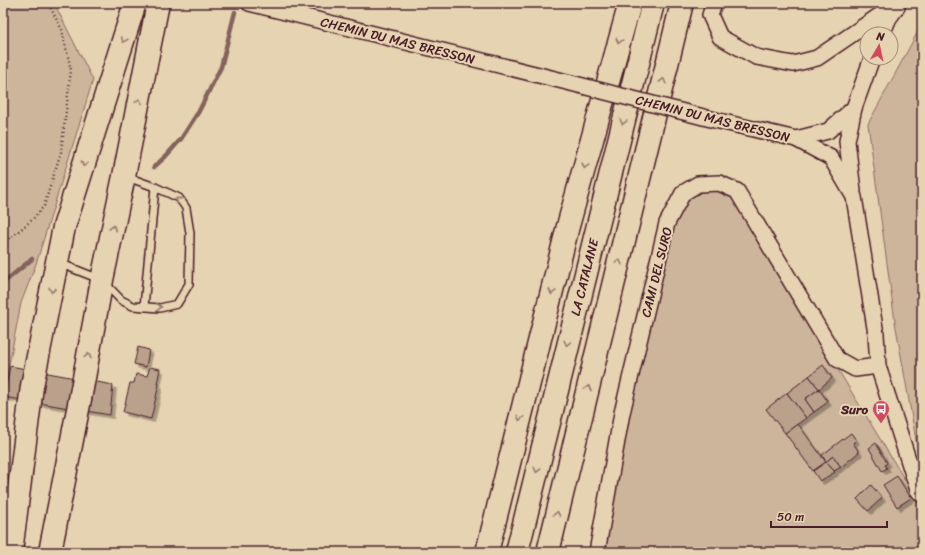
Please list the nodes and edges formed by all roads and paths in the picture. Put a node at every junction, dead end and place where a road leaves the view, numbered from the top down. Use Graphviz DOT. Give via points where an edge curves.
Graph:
graph roads {
  1 [pos="48,3"];
  2 [pos="135,3"];
  3 [pos="158,3"];
  4 [pos="249,3"];
  5 [pos="630,3"];
  6 [pos="653,3"];
  7 [pos="682,3"];
  8 [pos="714,3"];
  9 [pos="899,3"];
  10 [pos="284,7"];
  11 [pos="886,26"];
  12 [pos="869,66"];
  13 [pos="854,108"];
  14 [pos="796,139"];
  15 [pos="124,176"];
  16 [pos="155,187"];
  17 [pos="854,197"];
  18 [pos="3,244"];
  19 [pos="57,263"];
  20 [pos="102,280"];
  21 [pos="144,307"];
  22 [pos="878,366"];
  23 [pos="32,386"];
  24 [pos="81,394"];
  25 [pos="922,495"];
  26 [pos="11,552"];
  27 [pos="24,552"];
  28 [pos="50,552"];
  29 [pos="61,552"];
  30 [pos="487,552"];
  31 [pos="517,552"];
  32 [pos="548,552"];
  33 [pos="597,552"];
  1 -- 18 [label="path" via="62,30 72,70 61,152 44,206 32,220"];
  2 -- 19 [label="highway, one-way" via="64,227"];
  15 -- 3 [label="highway, one-way"];
  4 -- 10 [label="street, CHEMIN DU MAS BRESSON"];
  5 -- 30 [label="highway, one-way" via="568,226"];
  6 -- 31 [label="highway, LA CATALANE, one-way"];
  32 -- 7 [label="highway, one-way"];
  8 -- 9 [label="street" via="710,15 720,37 756,57 793,64 817,58"];
  9 -- 11 [label="street"];
  10 -- 14 [label="street, CHEMIN DU MAS BRESSON, bridge"];
  12 -- 13 [label="street"];
  13 -- 14 [label="street" via="828,131"];
  13 -- 17 [label="street" via="847,141"];
  14 -- 17 [label="street, CHEMIN DU MAS BRESSON" via="831,158"];
  15 -- 16 [label="lane"];
  20 -- 15 [label="highway, one-way"];
  16 -- 21 [label="lane"];
  21 -- 16 [label="lane, one-way" via="160,308 177,304 188,284 190,233 186,208 178,198"];
  17 -- 22 [label="street, CHEMIN DU MAS BRESSON" via="876,334"];
  19 -- 20 [label="lane"];
  19 -- 23 [label="highway, one-way"];
  20 -- 21 [label="lane" via="121,300 133,306"];
  24 -- 20 [label="highway, one-way"];
  22 -- 25 [label="street, CHEMIN DU MAS BRESSON" via="918,490"];
  22 -- 33 [label="street, CAMI DEL SURO" via="855,369 837,359 738,191 719,183 698,184 683,193 667,223 622,413"];
  23 -- 26 [label="highway"];
  23 -- 27 [label="highway"];
  24 -- 28 [label="highway"];
  24 -- 29 [label="highway"];
}
